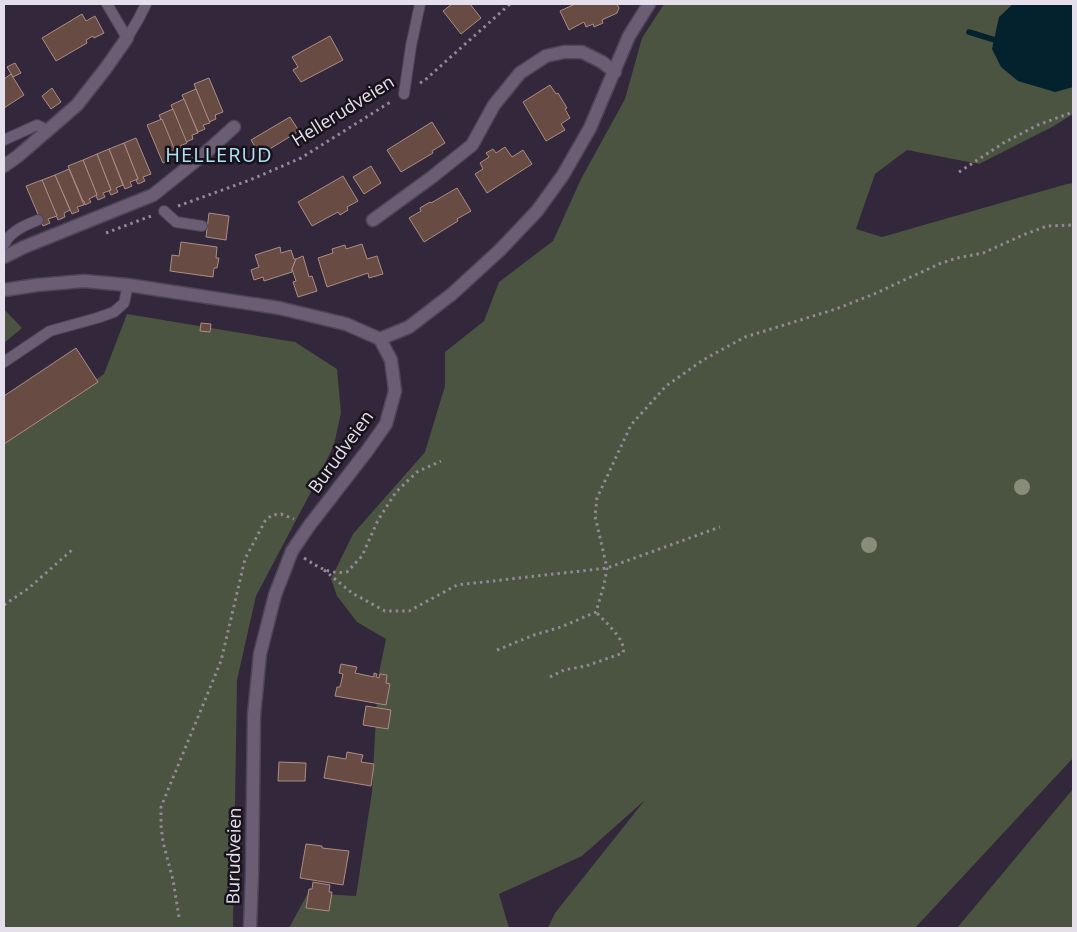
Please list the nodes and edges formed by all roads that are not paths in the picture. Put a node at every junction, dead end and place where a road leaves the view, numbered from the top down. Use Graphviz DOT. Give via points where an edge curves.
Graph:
graph roads {
  1 [pos="106,4"];
  2 [pos="146,4"];
  3 [pos="420,4"];
  4 [pos="649,4"];
  5 [pos="127,38"];
  6 [pos="615,72"];
  7 [pos="404,94"];
  8 [pos="234,127"];
  9 [pos="48,130"];
  10 [pos="4,140"];
  11 [pos="4,166"];
  12 [pos="164,211"];
  13 [pos="38,220"];
  14 [pos="372,220"];
  15 [pos="202,226"];
  16 [pos="4,245"];
  17 [pos="4,257"];
  18 [pos="128,285"];
  19 [pos="4,290"];
  20 [pos="380,339"];
  21 [pos="4,362"];
  22 [pos="250,928"];
  1 -- 5 [label="lane"];
  2 -- 5 [label="lane"];
  3 -- 7 [label="lane"];
  4 -- 6 [label="street" via="629,36"];
  5 -- 9 [label="street" via="77,105"];
  6 -- 14 [label="street" via="582,52 546,56 520,73 494,105 472,144"];
  6 -- 20 [label="street" via="590,128 563,175 537,211 452,294 409,327"];
  8 -- 17 [label="street" via="153,194"];
  9 -- 10 [label="lane" via="37,125"];
  9 -- 11 [label="street"];
  12 -- 15 [label="lane" via="176,222"];
  13 -- 16 [label="lane" via="20,228"];
  18 -- 19 [label="street" via="84,281"];
  18 -- 20 [label="street" via="279,308 346,324"];
  18 -- 21 [label="lane" via="124,303 114,312 50,331"];
  20 -- 22 [label="street, Burudveien" via="391,360 395,391 386,424 292,551 275,595 260,654 254,715"];
}
